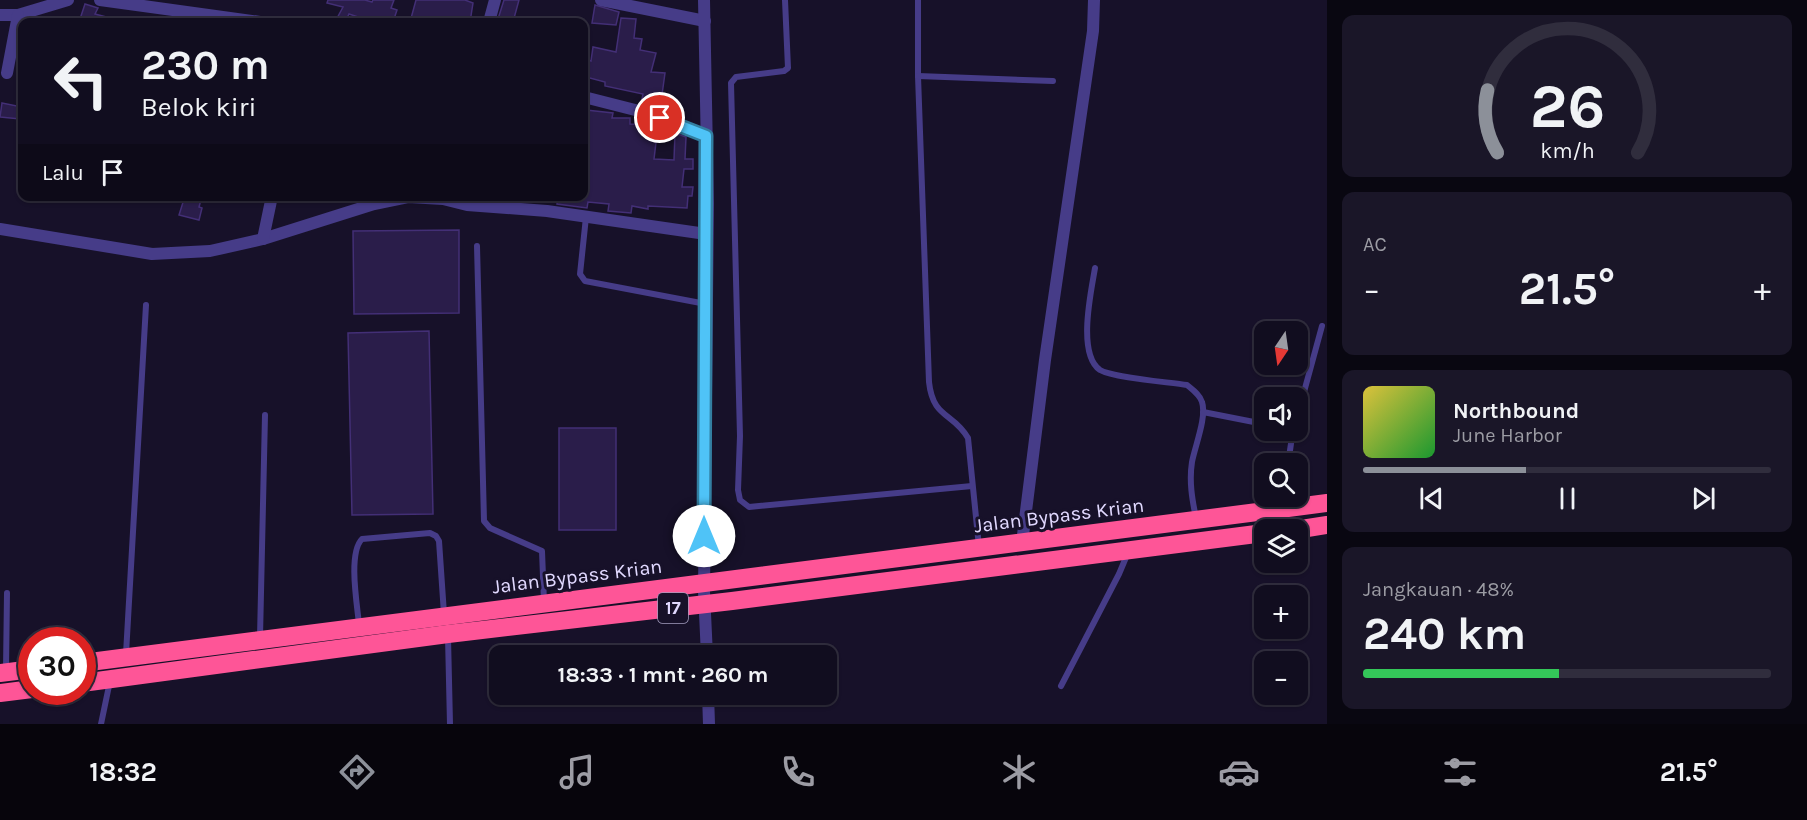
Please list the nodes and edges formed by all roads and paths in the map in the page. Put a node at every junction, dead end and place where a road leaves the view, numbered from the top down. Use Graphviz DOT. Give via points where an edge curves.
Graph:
graph roads {
  1 [pos="68,0"];
  2 [pos="100,0"];
  3 [pos="495,0"];
  4 [pos="602,0"];
  5 [pos="705,0"];
  6 [pos="785,0"];
  7 [pos="918,0"];
  8 [pos="1094,0"];
  9 [pos="0,15"];
  10 [pos="18,15"];
  11 [pos="190,17"];
  12 [pos="490,18"];
  13 [pos="705,21"];
  14 [pos="7,73"];
  15 [pos="918,76"];
  16 [pos="1053,81"];
  17 [pos="588,98"];
  18 [pos="706,136"];
  19 [pos="271,201"];
  20 [pos="389,201"];
  21 [pos="451,201"];
  22 [pos="586,217"];
  23 [pos="0,229"];
  24 [pos="706,234"];
  25 [pos="263,239"];
  26 [pos="477,246"];
  27 [pos="1095,268"];
  28 [pos="706,304"];
  29 [pos="146,305"];
  30 [pos="1322,326"];
  31 [pos="1305,387"];
  32 [pos="1203,412"];
  33 [pos="265,415"];
  34 [pos="1254,422"];
  35 [pos="972,486"];
  36 [pos="1308,502"];
  37 [pos="1327,503"];
  38 [pos="1263,507"];
  39 [pos="1197,520"];
  40 [pos="1327,525"];
  41 [pos="1308,528"];
  42 [pos="1254,534"];
  43 [pos="1022,543"];
  44 [pos="979,548"];
  45 [pos="1128,551"];
  46 [pos="704,583"];
  47 [pos="7,593"];
  48 [pos="544,603"];
  49 [pos="704,604"];
  50 [pos="446,625"];
  51 [pos="359,628"];
  52 [pos="260,641"];
  53 [pos="706,645"];
  54 [pos="125,658"];
  55 [pos="96,661"];
  56 [pos="18,671"];
  57 [pos="3,673"];
  58 [pos="110,680"];
  59 [pos="96,682"];
  60 [pos="1061,687"];
  61 [pos="18,691"];
  62 [pos="0,693"];
  63 [pos="708,705"];
  64 [pos="101,724"];
  65 [pos="450,724"];
  66 [pos="709,724"];
  1 -- 10 [label="street"];
  2 -- 11 [label="street"];
  3 -- 12 [label="street"];
  4 -- 13 [label="street"];
  5 -- 13 [label="street"];
  6 -- 35 [label="lane" via="788,68 736,77 731,83 740,500 749,507"];
  7 -- 15 [label="lane"];
  8 -- 43 [label="street" via="1094,31"];
  9 -- 10 [label="street"];
  10 -- 14 [label="street"];
  13 -- 18 [label="street"];
  15 -- 16 [label="lane"];
  15 -- 35 [label="lane" via="930,396 940,412 962,427 968,438"];
  17 -- 18 [label="street" via="643,112"];
  18 -- 24 [label="street"];
  19 -- 25 [label="street"];
  20 -- 25 [label="street"];
  21 -- 22 [label="street"];
  22 -- 24 [label="street"];
  22 -- 28 [label="lane" via="580,274 585,281"];
  23 -- 25 [label="street" via="152,254 210,251"];
  24 -- 28 [label="street"];
  26 -- 48 [label="lane" via="484,521 490,528 540,549"];
  27 -- 32 [label="lane" via="1087,344 1093,363 1106,373 1187,385 1202,401"];
  28 -- 46 [label="street"];
  29 -- 54 [label="lane"];
  30 -- 31 [label="lane"];
  32 -- 34 [label="lane"];
  32 -- 39 [label="lane" via="1191,464"];
  33 -- 52 [label="lane"];
  35 -- 44 [label="lane"];
  36 -- 37 [label="highway, Jalan Bypass Krian / 17"];
  38 -- 39 [label="highway, Jalan Bypass Krian / 17"];
  39 -- 43 [label="highway, Jalan Bypass Krian / 17"];
  40 -- 41 [label="highway"];
  42 -- 45 [label="highway, Jalan Bypass Krian / 17"];
  43 -- 44 [label="highway, Jalan Bypass Krian / 17"];
  44 -- 46 [label="highway, Jalan Bypass Krian / 17"];
  45 -- 49 [label="highway, Jalan Bypass Krian / 17"];
  45 -- 60 [label="lane"];
  46 -- 48 [label="highway, Jalan Bypass Krian / 17"];
  46 -- 49 [label="street"];
  47 -- 57 [label="lane"];
  48 -- 50 [label="highway, Jalan Bypass Krian / 17"];
  49 -- 50 [label="highway, Jalan Bypass Krian / 17"];
  49 -- 53 [label="street"];
  50 -- 51 [label="highway, Jalan Bypass Krian / 17"];
  50 -- 51 [label="lane" via="439,541 430,533 362,539 356,548 355,574"];
  50 -- 58 [label="highway, Jalan Bypass Krian / 17"];
  50 -- 65 [label="lane"];
  51 -- 52 [label="highway, Jalan Bypass Krian / 17"];
  52 -- 54 [label="highway, Jalan Bypass Krian / 17"];
  54 -- 55 [label="highway, Jalan Bypass Krian / 17"];
  56 -- 57 [label="highway"];
  58 -- 59 [label="highway, Jalan Bypass Krian / 17"];
  58 -- 64 [label="lane"];
  61 -- 62 [label="highway"];
  63 -- 66 [label="street"];
}
